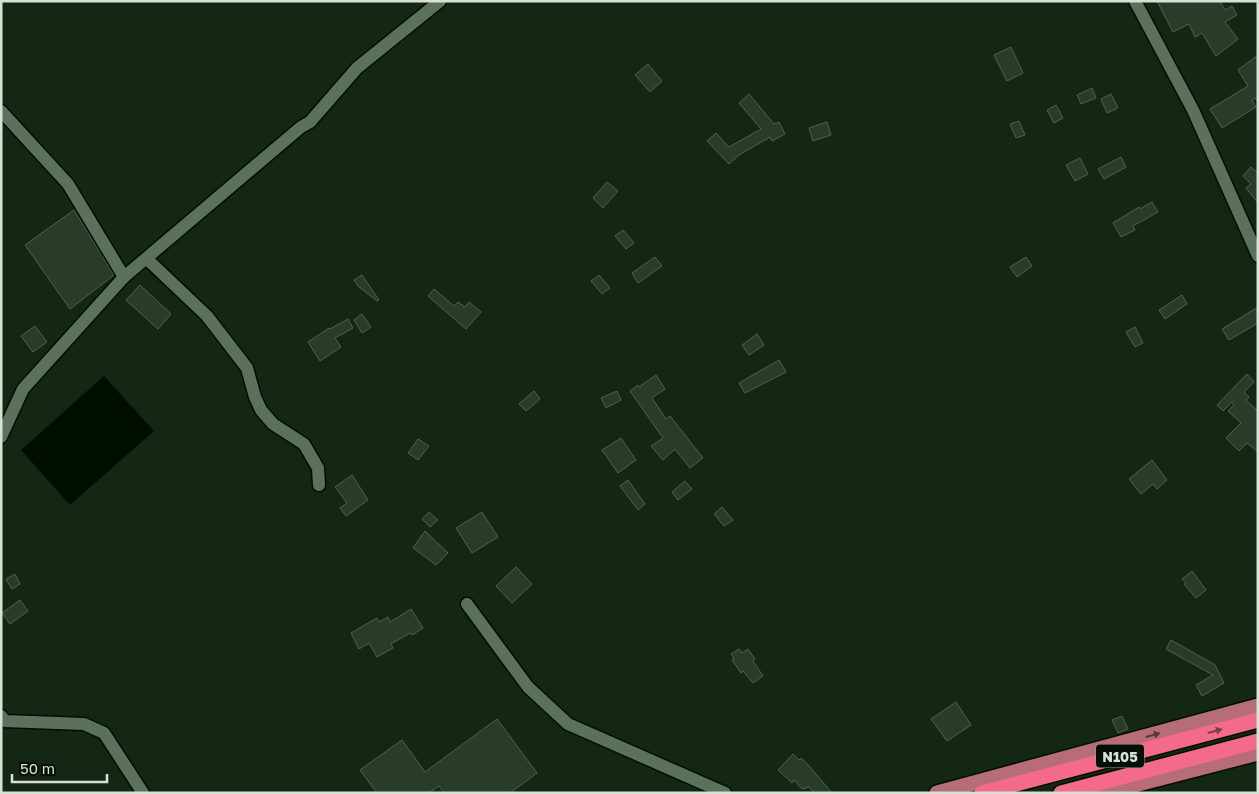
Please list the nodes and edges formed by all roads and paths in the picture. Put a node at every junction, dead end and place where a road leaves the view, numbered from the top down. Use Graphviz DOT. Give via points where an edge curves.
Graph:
graph roads {
  1 [pos="440,1"];
  2 [pos="1135,1"];
  3 [pos="1,111"];
  4 [pos="1258,256"];
  5 [pos="147,259"];
  6 [pos="124,278"];
  7 [pos="1,437"];
  8 [pos="319,485"];
  9 [pos="467,604"];
  10 [pos="1258,706"];
  11 [pos="1,716"];
  12 [pos="1258,720"];
  13 [pos="1258,741"];
  14 [pos="1258,753"];
  15 [pos="143,793"];
  16 [pos="725,793"];
  17 [pos="937,793"];
  18 [pos="982,793"];
  19 [pos="1062,793"];
  20 [pos="1104,793"];
  1 -- 5 [label="street" via="357,68 310,122"];
  2 -- 4 [label="street" via="1193,110"];
  3 -- 6 [label="street" via="68,184"];
  5 -- 6 [label="street"];
  5 -- 8 [label="street" via="207,316 247,368 261,410 273,424 304,444 318,468"];
  6 -- 7 [label="street" via="23,389"];
  9 -- 16 [label="street" via="528,687 568,724"];
  17 -- 10 [label="main road, one-way"];
  11 -- 15 [label="street" via="5,721 84,724 104,733"];
  18 -- 12 [label="highway, N105, one-way"];
  13 -- 19 [label="highway, N105"];
  14 -- 20 [label="main road"];
}
